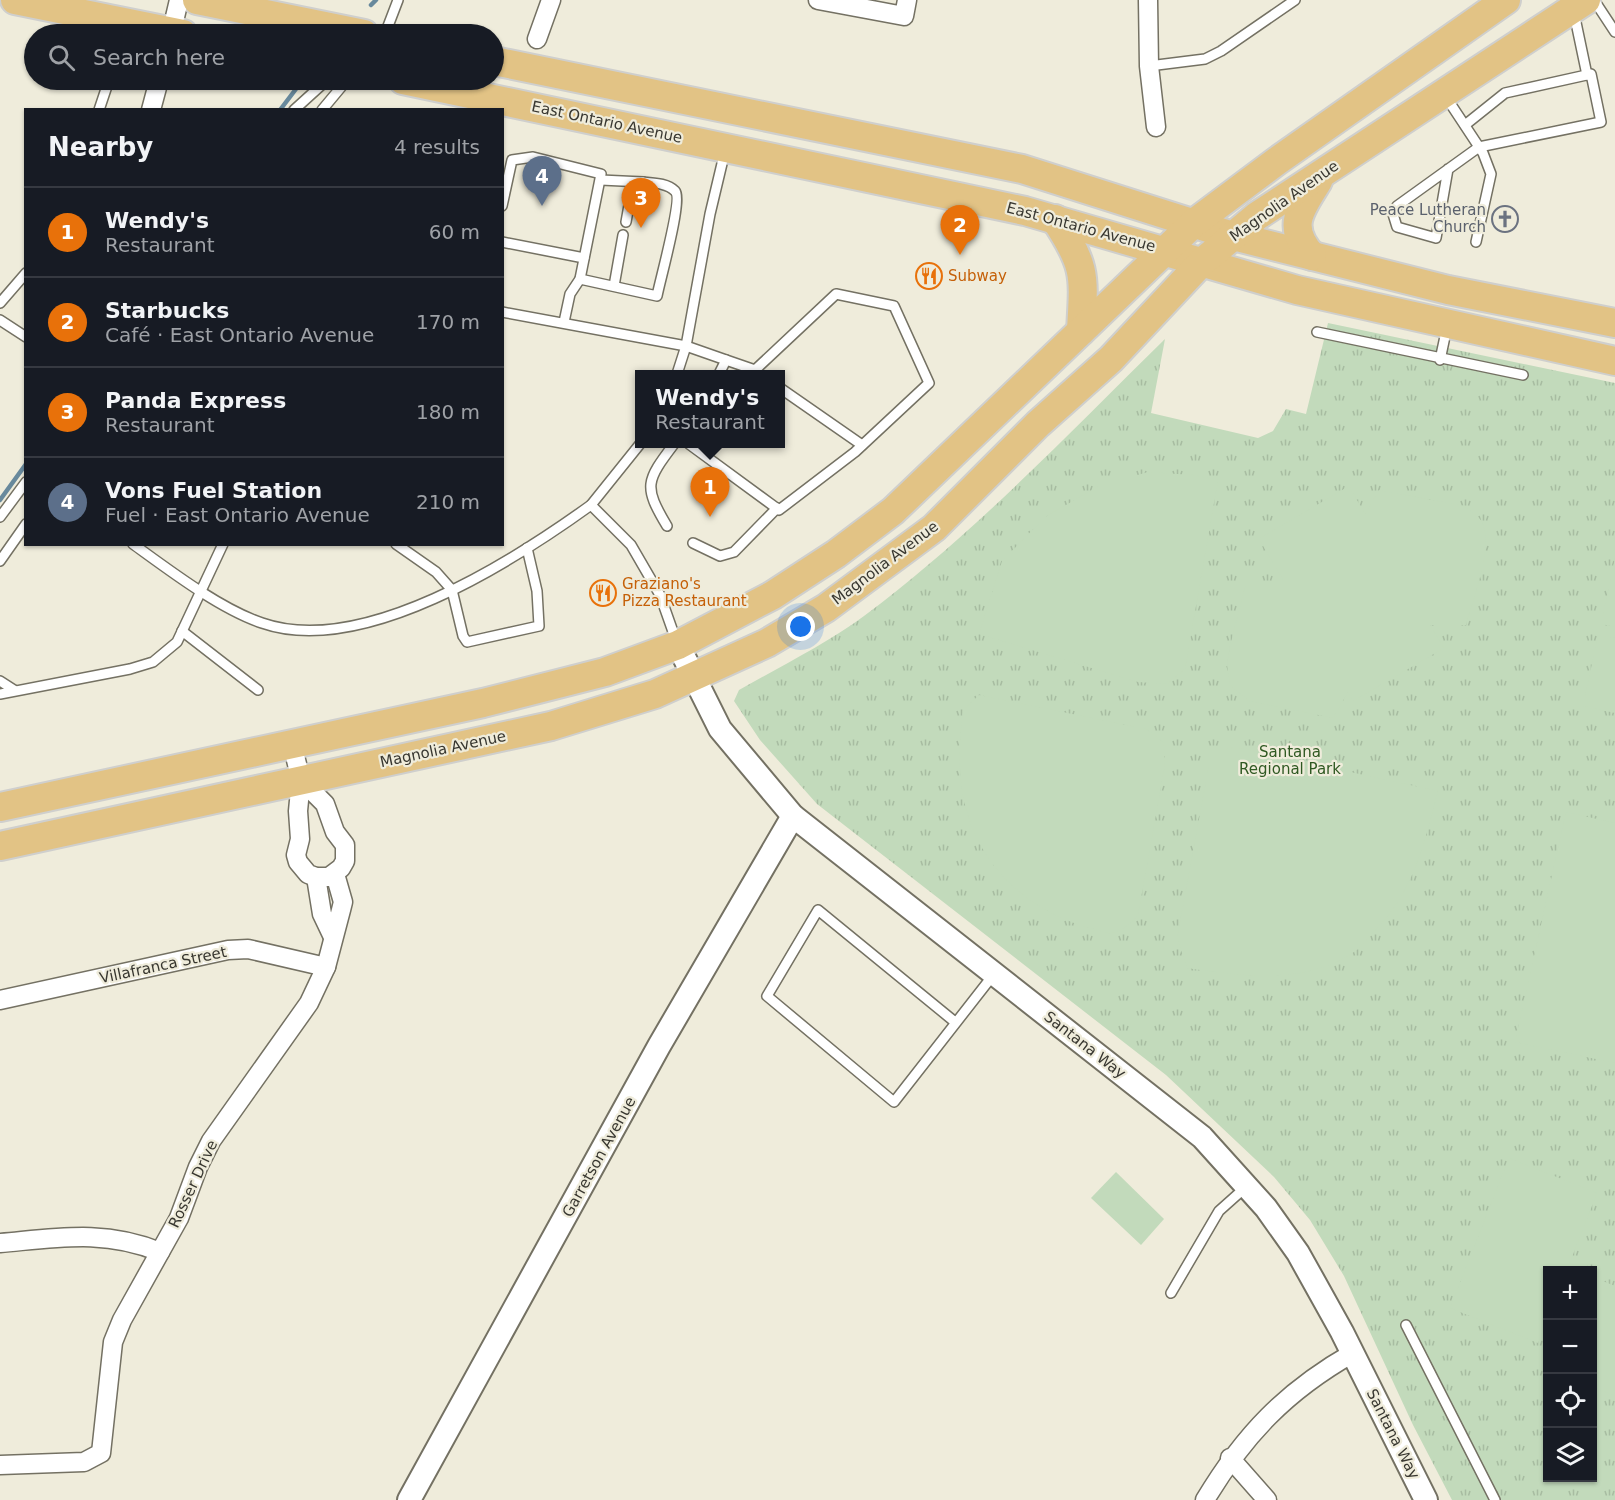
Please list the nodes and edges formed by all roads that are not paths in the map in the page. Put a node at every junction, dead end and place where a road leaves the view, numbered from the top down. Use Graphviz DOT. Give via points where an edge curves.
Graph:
graph roads {
  1 [pos="15,0"];
  2 [pos="179,0"];
  3 [pos="197,0"];
  4 [pos="398,0"];
  5 [pos="551,0"];
  6 [pos="818,0"];
  7 [pos="1148,0"];
  8 [pos="1295,0"];
  9 [pos="1506,0"];
  10 [pos="1585,3"];
  11 [pos="906,8"];
  12 [pos="128,24"];
  13 [pos="176,24"];
  14 [pos="315,24"];
  15 [pos="389,24"];
  16 [pos="1615,32"];
  17 [pos="537,39"];
  18 [pos="1149,66"];
  19 [pos="1587,75"];
  20 [pos="106,90"];
  21 [pos="156,90"];
  22 [pos="316,90"];
  23 [pos="339,90"];
  24 [pos="465,90"];
  25 [pos="484,93"];
  26 [pos="1445,95"];
  27 [pos="100,108"];
  28 [pos="152,108"];
  29 [pos="296,108"];
  30 [pos="324,108"];
  31 [pos="1465,125"];
  32 [pos="1156,127"];
  33 [pos="726,146"];
  34 [pos="1479,147"];
  35 [pos="1448,169"];
  36 [pos="1323,174"];
  37 [pos="601,180"];
  38 [pos="643,182"];
  39 [pos="504,197"];
  40 [pos="1055,219"];
  41 [pos="626,222"];
  42 [pos="1194,223"];
  43 [pos="624,234"];
  44 [pos="1233,236"];
  45 [pos="504,242"];
  46 [pos="1476,242"];
  47 [pos="1165,250"];
  48 [pos="1312,256"];
  49 [pos="585,258"];
  50 [pos="1201,263"];
  51 [pos="24,275"];
  52 [pos="580,279"];
  53 [pos="614,286"];
  54 [pos="0,303"];
  55 [pos="504,312"];
  56 [pos="0,320"];
  57 [pos="564,322"];
  58 [pos="1615,323"];
  59 [pos="1448,324"];
  60 [pos="1081,332"];
  61 [pos="1317,332"];
  62 [pos="24,336"];
  63 [pos="686,346"];
  64 [pos="726,360"];
  65 [pos="1440,360"];
  66 [pos="1615,361"];
  67 [pos="679,370"];
  68 [pos="721,370"];
  69 [pos="753,370"];
  70 [pos="760,370"];
  71 [pos="1523,375"];
  72 [pos="785,391"];
  73 [pos="862,445"];
  74 [pos="637,448"];
  75 [pos="671,448"];
  76 [pos="694,448"];
  77 [pos="24,485"];
  78 [pos="591,505"];
  79 [pos="777,508"];
  80 [pos="0,517"];
  81 [pos="667,526"];
  82 [pos="24,527"];
  83 [pos="693,543"];
  84 [pos="136,546"];
  85 [pos="223,546"];
  86 [pos="399,546"];
  87 [pos="527,548"];
  88 [pos="0,561"];
  89 [pos="452,590"];
  90 [pos="200,591"];
  91 [pos="182,631"];
  92 [pos="678,645"];
  93 [pos="693,677"];
  94 [pos="0,681"];
  95 [pos="14,690"];
  96 [pos="258,690"];
  97 [pos="0,694"];
  98 [pos="292,744"];
  99 [pos="301,780"];
  100 [pos="0,807"];
  101 [pos="793,816"];
  102 [pos="0,846"];
  103 [pos="335,874"];
  104 [pos="316,877"];
  105 [pos="332,935"];
  106 [pos="326,967"];
  107 [pos="994,974"];
  108 [pos="0,1000"];
  109 [pos="955,1022"];
  110 [pos="1247,1186"];
  111 [pos="0,1243"];
  112 [pos="160,1252"];
  113 [pos="1171,1293"];
  114 [pos="1406,1325"];
  115 [pos="1353,1353"];
  116 [pos="1230,1458"];
  117 [pos="0,1465"];
  118 [pos="409,1500"];
  119 [pos="1205,1500"];
  120 [pos="1267,1500"];
  121 [pos="1426,1500"];
  122 [pos="1495,1500"];
  1 -- 12 [label="main road"];
  2 -- 13 [label="street"];
  3 -- 14 [label="main road"];
  4 -- 15 [label="lane"];
  5 -- 17 [label="street"];
  6 -- 11 [label="street"];
  7 -- 18 [label="street"];
  8 -- 18 [label="lane" via="1205,59"];
  9 -- 42 [label="main road"];
  10 -- 16 [label="lane"];
  10 -- 19 [label="lane"];
  10 -- 26 [label="main road, Magnolia Avenue"];
  18 -- 32 [label="street"];
  19 -- 31 [label="lane" via="1504,93"];
  19 -- 34 [label="lane" via="1591,74 1601,122"];
  20 -- 27 [label="lane"];
  21 -- 28 [label="street"];
  22 -- 29 [label="lane"];
  23 -- 30 [label="lane"];
  24 -- 25 [label="main road, East Ontario Avenue"];
  25 -- 33 [label="main road, East Ontario Avenue"];
  25 -- 42 [label="main road, East Ontario Avenue" via="1022,169"];
  26 -- 31 [label="lane"];
  26 -- 36 [label="main road, Magnolia Avenue"];
  31 -- 34 [label="lane"];
  33 -- 40 [label="main road, East Ontario Avenue"];
  33 -- 63 [label="lane"];
  34 -- 35 [label="lane"];
  34 -- 46 [label="lane" via="1491,174"];
  35 -- 35 [label="lane" via="1397,206 1393,214 1397,226 1436,238"];
  36 -- 44 [label="main road, Magnolia Avenue"];
  36 -- 48 [label="main road" via="1299,209 1302,245"];
  37 -- 38 [label="lane"];
  37 -- 39 [label="lane" via="602,174 533,157 512,160"];
  37 -- 49 [label="lane"];
  38 -- 41 [label="lane" via="631,194"];
  38 -- 53 [label="lane" via="664,185 678,197 657,296"];
  40 -- 47 [label="main road, East Ontario Avenue"];
  40 -- 60 [label="main road" via="1072,243 1082,268"];
  42 -- 44 [label="main road, East Ontario Avenue"];
  42 -- 47 [label="main road"];
  43 -- 53 [label="lane"];
  44 -- 48 [label="main road, East Ontario Avenue"];
  44 -- 50 [label="main road, Magnolia Avenue"];
  45 -- 49 [label="lane"];
  47 -- 50 [label="main road, East Ontario Avenue"];
  47 -- 60 [label="main road"];
  48 -- 58 [label="main road, East Ontario Avenue" via="1448,290"];
  49 -- 52 [label="lane"];
  50 -- 59 [label="main road, East Ontario Avenue" via="1297,290"];
  50 -- 93 [label="main road, Magnolia Avenue" via="1111,359 1038,424 934,528 826,608 767,643"];
  51 -- 54 [label="lane"];
  52 -- 53 [label="lane"];
  52 -- 57 [label="lane" via="570,294"];
  55 -- 57 [label="lane"];
  56 -- 62 [label="lane"];
  57 -- 63 [label="lane"];
  59 -- 65 [label="lane"];
  59 -- 66 [label="main road, East Ontario Avenue"];
  60 -- 92 [label="main road" via="874,525 773,595"];
  61 -- 65 [label="lane"];
  63 -- 64 [label="lane"];
  63 -- 67 [label="lane"];
  64 -- 68 [label="lane"];
  64 -- 69 [label="lane"];
  65 -- 71 [label="lane"];
  70 -- 73 [label="lane" via="836,294 894,306 929,383"];
  72 -- 73 [label="lane"];
  73 -- 79 [label="lane"];
  74 -- 78 [label="lane"];
  75 -- 81 [label="lane" via="650,482 651,500"];
  76 -- 79 [label="lane"];
  77 -- 80 [label="lane"];
  78 -- 87 [label="lane"];
  78 -- 92 [label="lane" via="631,545 660,595"];
  79 -- 83 [label="lane" via="734,552 720,556"];
  82 -- 88 [label="lane"];
  84 -- 90 [label="lane"];
  85 -- 90 [label="lane"];
  86 -- 89 [label="lane" via="436,572"];
  87 -- 89 [label="lane"];
  87 -- 89 [label="lane" via="540,626 467,642"];
  89 -- 90 [label="lane" via="423,604 352,626 308,630 261,623"];
  90 -- 91 [label="lane"];
  91 -- 95 [label="lane" via="177,642 153,662"];
  91 -- 96 [label="lane"];
  92 -- 93 [label="street, Santana Way"];
  92 -- 98 [label="main road" via="605,672"];
  93 -- 99 [label="main road, Magnolia Avenue" via="655,694 551,726"];
  93 -- 101 [label="street, Santana Way" via="720,729"];
  94 -- 95 [label="lane"];
  95 -- 97 [label="lane"];
  98 -- 99 [label="street"];
  98 -- 100 [label="main road"];
  99 -- 102 [label="main road, Magnolia Avenue"];
  99 -- 103 [label="street" via="325,804 335,832 345,845 345,861"];
  99 -- 104 [label="street" via="296,855 302,869"];
  101 -- 107 [label="street, Santana Way"];
  101 -- 118 [label="street, Garretson Avenue" via="659,1046"];
  103 -- 104 [label="street"];
  103 -- 105 [label="street, Rosser Drive" via="342,902"];
  104 -- 105 [label="street" via="322,914"];
  105 -- 106 [label="street, Rosser Drive"];
  106 -- 108 [label="street, Villafranca Street" via="249,949 228,950"];
  106 -- 112 [label="street, Rosser Drive" via="309,1003 211,1142"];
  107 -- 109 [label="lane"];
  107 -- 110 [label="street, Santana Way" via="1202,1137"];
  109 -- 109 [label="lane" via="894,1102 767,996 818,910"];
  110 -- 113 [label="lane" via="1219,1211"];
  110 -- 115 [label="street, Santana Way" via="1298,1253"];
  111 -- 112 [label="street" via="94,1235 133,1241"];
  112 -- 117 [label="street, Rosser Drive" via="113,1342 101,1453 84,1462"];
  114 -- 122 [label="lane"];
  115 -- 116 [label="street" via="1307,1381 1263,1420"];
  115 -- 121 [label="street, Santana Way"];
  116 -- 119 [label="street"];
  116 -- 120 [label="street"];
}
